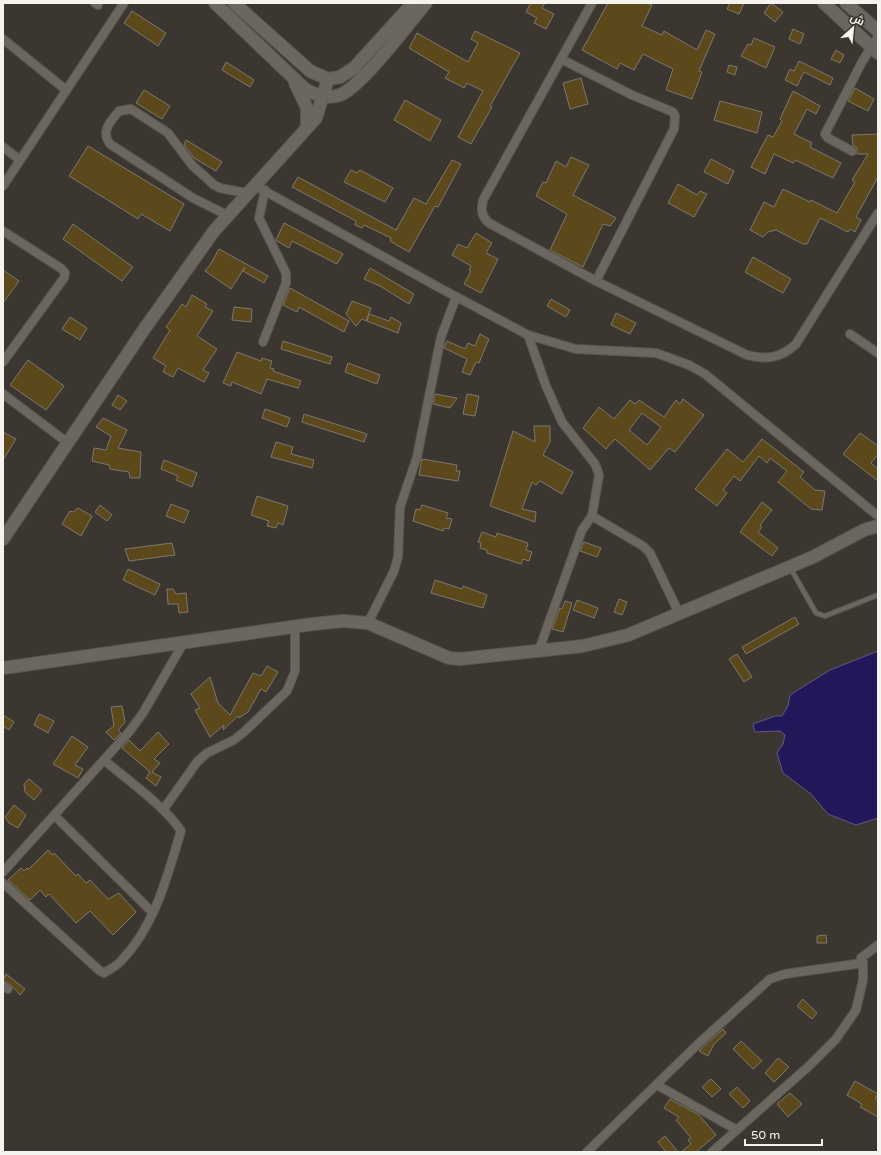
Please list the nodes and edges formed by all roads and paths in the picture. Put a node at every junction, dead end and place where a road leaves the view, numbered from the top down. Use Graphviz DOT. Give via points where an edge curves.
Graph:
graph roads {
  1 [pos="124,3"];
  2 [pos="215,3"];
  3 [pos="234,3"];
  4 [pos="413,3"];
  5 [pos="426,3"];
  6 [pos="592,3"];
  7 [pos="824,3"];
  8 [pos="846,3"];
  9 [pos="878,30"];
  10 [pos="3,39"];
  11 [pos="876,45"];
  12 [pos="561,59"];
  13 [pos="328,79"];
  14 [pos="293,80"];
  15 [pos="66,90"];
  16 [pos="323,96"];
  17 [pos="308,127"];
  18 [pos="3,147"];
  19 [pos="852,151"];
  20 [pos="20,160"];
  21 [pos="3,186"];
  22 [pos="255,189"];
  23 [pos="878,213"];
  24 [pos="227,215"];
  25 [pos="3,231"];
  26 [pos="596,282"];
  27 [pos="456,297"];
  28 [pos="850,334"];
  29 [pos="528,335"];
  30 [pos="263,342"];
  31 [pos="878,354"];
  32 [pos="3,362"];
  33 [pos="3,394"];
  34 [pos="68,443"];
  35 [pos="592,516"];
  36 [pos="878,516"];
  37 [pos="878,526"];
  38 [pos="3,539"];
  39 [pos="790,567"];
  40 [pos="878,595"];
  41 [pos="679,613"];
  42 [pos="368,623"];
  43 [pos="295,626"];
  44 [pos="184,642"];
  45 [pos="539,650"];
  46 [pos="3,668"];
  47 [pos="104,760"];
  48 [pos="163,810"];
  49 [pos="54,815"];
  50 [pos="3,872"];
  51 [pos="3,883"];
  52 [pos="153,913"];
  53 [pos="878,945"];
  54 [pos="863,963"];
  55 [pos="657,1085"];
  56 [pos="737,1130"];
  57 [pos="588,1152"];
  58 [pos="712,1152"];
  1 -- 15 [label="street"];
  2 -- 14 [label="street"];
  3 -- 13 [label="street" via="310,71"];
  4 -- 13 [label="street" via="354,68 340,77"];
  5 -- 16 [label="street" via="382,56 350,89 338,95"];
  6 -- 12 [label="street"];
  7 -- 11 [label="street"];
  8 -- 9 [label="street"];
  10 -- 15 [label="street"];
  11 -- 19 [label="street" via="825,134"];
  12 -- 26 [label="street" via="483,200 481,210 483,218 489,223"];
  12 -- 26 [label="street" via="632,95 673,112 675,116 674,129"];
  13 -- 16 [label="street"];
  14 -- 16 [label="street" via="305,89"];
  14 -- 17 [label="street" via="307,108"];
  15 -- 20 [label="street"];
  16 -- 17 [label="street" via="316,118"];
  17 -- 22 [label="street"];
  18 -- 20 [label="street"];
  20 -- 21 [label="street"];
  22 -- 24 [label="street"];
  22 -- 24 [label="street" via="214,186 192,165 168,133 131,109 119,110 105,133 110,144 193,198"];
  22 -- 27 [label="street"];
  22 -- 30 [label="street" via="259,218 286,273 286,283"];
  23 -- 26 [label="street" via="796,344 776,357 762,358 747,354"];
  24 -- 34 [label="street"];
  25 -- 32 [label="street" via="65,273 64,278"];
  27 -- 29 [label="street"];
  27 -- 42 [label="street" via="441,336 417,457 400,508 398,557 394,571"];
  28 -- 31 [label="street"];
  29 -- 35 [label="street" via="562,422 595,464 599,475"];
  29 -- 36 [label="street" via="576,349 641,350 689,365 705,374"];
  33 -- 34 [label="street"];
  34 -- 38 [label="street"];
  35 -- 41 [label="street" via="643,546 650,553"];
  35 -- 45 [label="street" via="582,530"];
  37 -- 39 [label="street" via="864,530 825,552"];
  39 -- 40 [label="lane" via="816,613 825,616"];
  39 -- 41 [label="street"];
  41 -- 45 [label="street" via="628,635 583,646"];
  42 -- 43 [label="street" via="343,621"];
  42 -- 45 [label="street" via="449,658"];
  43 -- 44 [label="street"];
  43 -- 48 [label="street" via="295,671 287,691 246,731 197,762"];
  44 -- 46 [label="street"];
  44 -- 47 [label="street" via="143,713"];
  47 -- 48 [label="street"];
  47 -- 49 [label="street"];
  48 -- 52 [label="street" via="181,832"];
  49 -- 50 [label="street"];
  49 -- 52 [label="street"];
  51 -- 52 [label="street" via="104,973 121,962 145,930"];
  53 -- 54 [label="street" via="861,958"];
  54 -- 55 [label="street" via="785,974 770,979"];
  54 -- 56 [label="street" via="863,980 856,1010 839,1035 809,1066"];
  55 -- 56 [label="street"];
  55 -- 57 [label="street"];
  56 -- 58 [label="street"];
}
